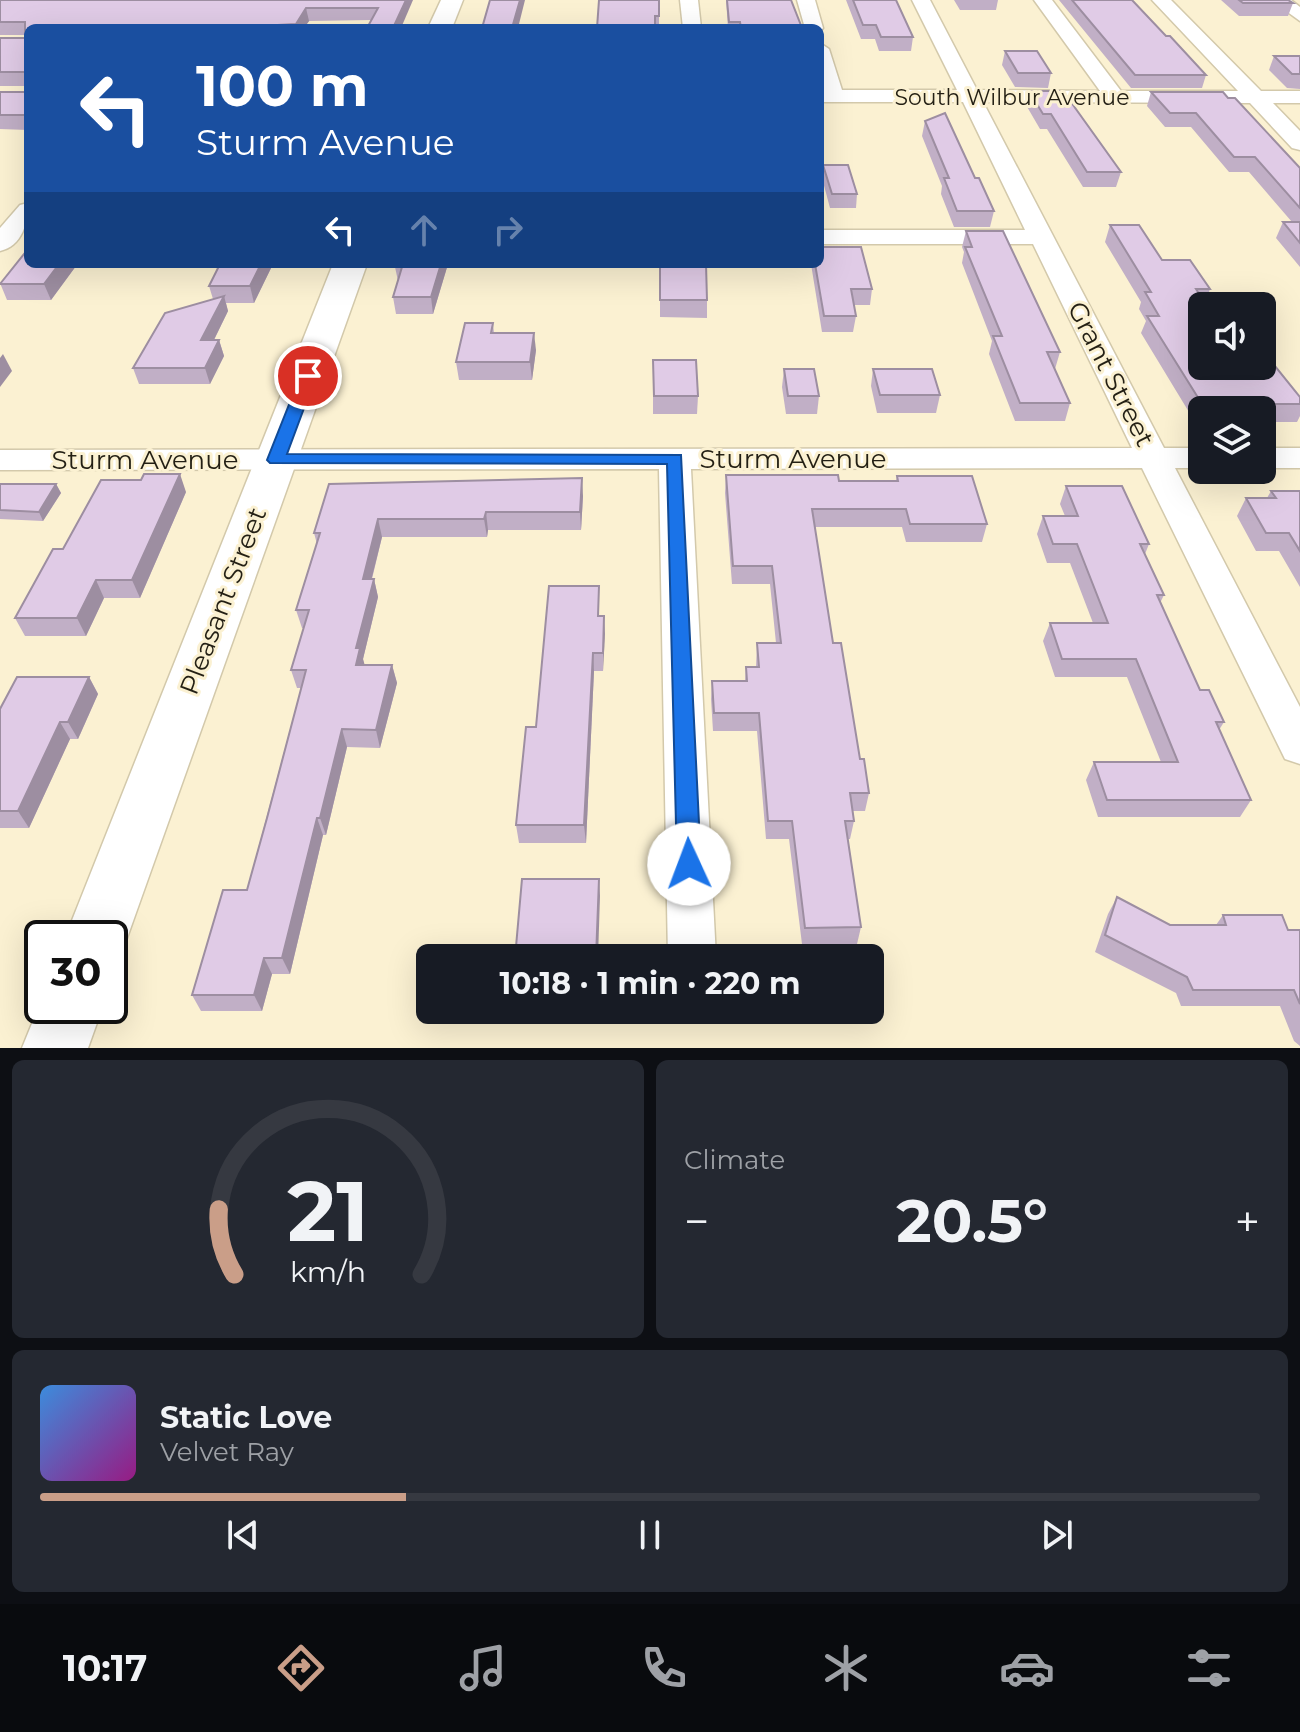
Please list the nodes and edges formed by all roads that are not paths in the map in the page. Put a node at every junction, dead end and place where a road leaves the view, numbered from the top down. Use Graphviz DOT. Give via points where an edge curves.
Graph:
graph roads {
  1 [pos="452,0"];
  2 [pos="689,0"];
  3 [pos="806,0"];
  4 [pos="921,0"];
  5 [pos="1043,0"];
  6 [pos="1161,0"];
  7 [pos="1280,0"];
  8 [pos="1300,16"];
  9 [pos="442,24"];
  10 [pos="692,24"];
  11 [pos="813,24"];
  12 [pos="824,76"];
  13 [pos="827,96"];
  14 [pos="970,97"];
  15 [pos="1115,97"];
  16 [pos="1255,97"];
  17 [pos="1300,97"];
  18 [pos="1300,143"];
  19 [pos="24,215"];
  20 [pos="824,237"];
  21 [pos="1042,237"];
  22 [pos="0,244"];
  23 [pos="348,268"];
  24 [pos="1153,458"];
  25 [pos="1188,458"];
  26 [pos="1276,458"];
  27 [pos="1300,458"];
  28 [pos="675,459"];
  29 [pos="0,460"];
  30 [pos="276,460"];
  31 [pos="1300,747"];
  32 [pos="103,920"];
  33 [pos="692,944"];
  34 [pos="64,1024"];
  35 [pos="55,1048"];
  1 -- 9 [label="main road"];
  2 -- 10 [label="street"];
  3 -- 11 [label="street"];
  4 -- 14 [label="street, Grant Street"];
  5 -- 15 [label="street"];
  6 -- 16 [label="street"];
  7 -- 8 [label="street"];
  12 -- 13 [label="street"];
  13 -- 14 [label="street, South Wilbur Avenue"];
  14 -- 15 [label="street, South Wilbur Avenue"];
  14 -- 21 [label="street, Grant Street"];
  15 -- 16 [label="street, South Wilbur Avenue"];
  16 -- 17 [label="street, South Wilbur Avenue"];
  16 -- 18 [label="street"];
  19 -- 22 [label="street"];
  20 -- 21 [label="street"];
  21 -- 24 [label="street, Grant Street"];
  23 -- 30 [label="main road, Pleasant Street"];
  24 -- 25 [label="street, Sturm Avenue"];
  24 -- 28 [label="street, Sturm Avenue"];
  24 -- 31 [label="street, Grant Street"];
  26 -- 27 [label="street"];
  28 -- 30 [label="street, Sturm Avenue"];
  28 -- 33 [label="street"];
  29 -- 30 [label="street, Sturm Avenue"];
  30 -- 32 [label="main road, Pleasant Street"];
  34 -- 35 [label="main road"];
}
